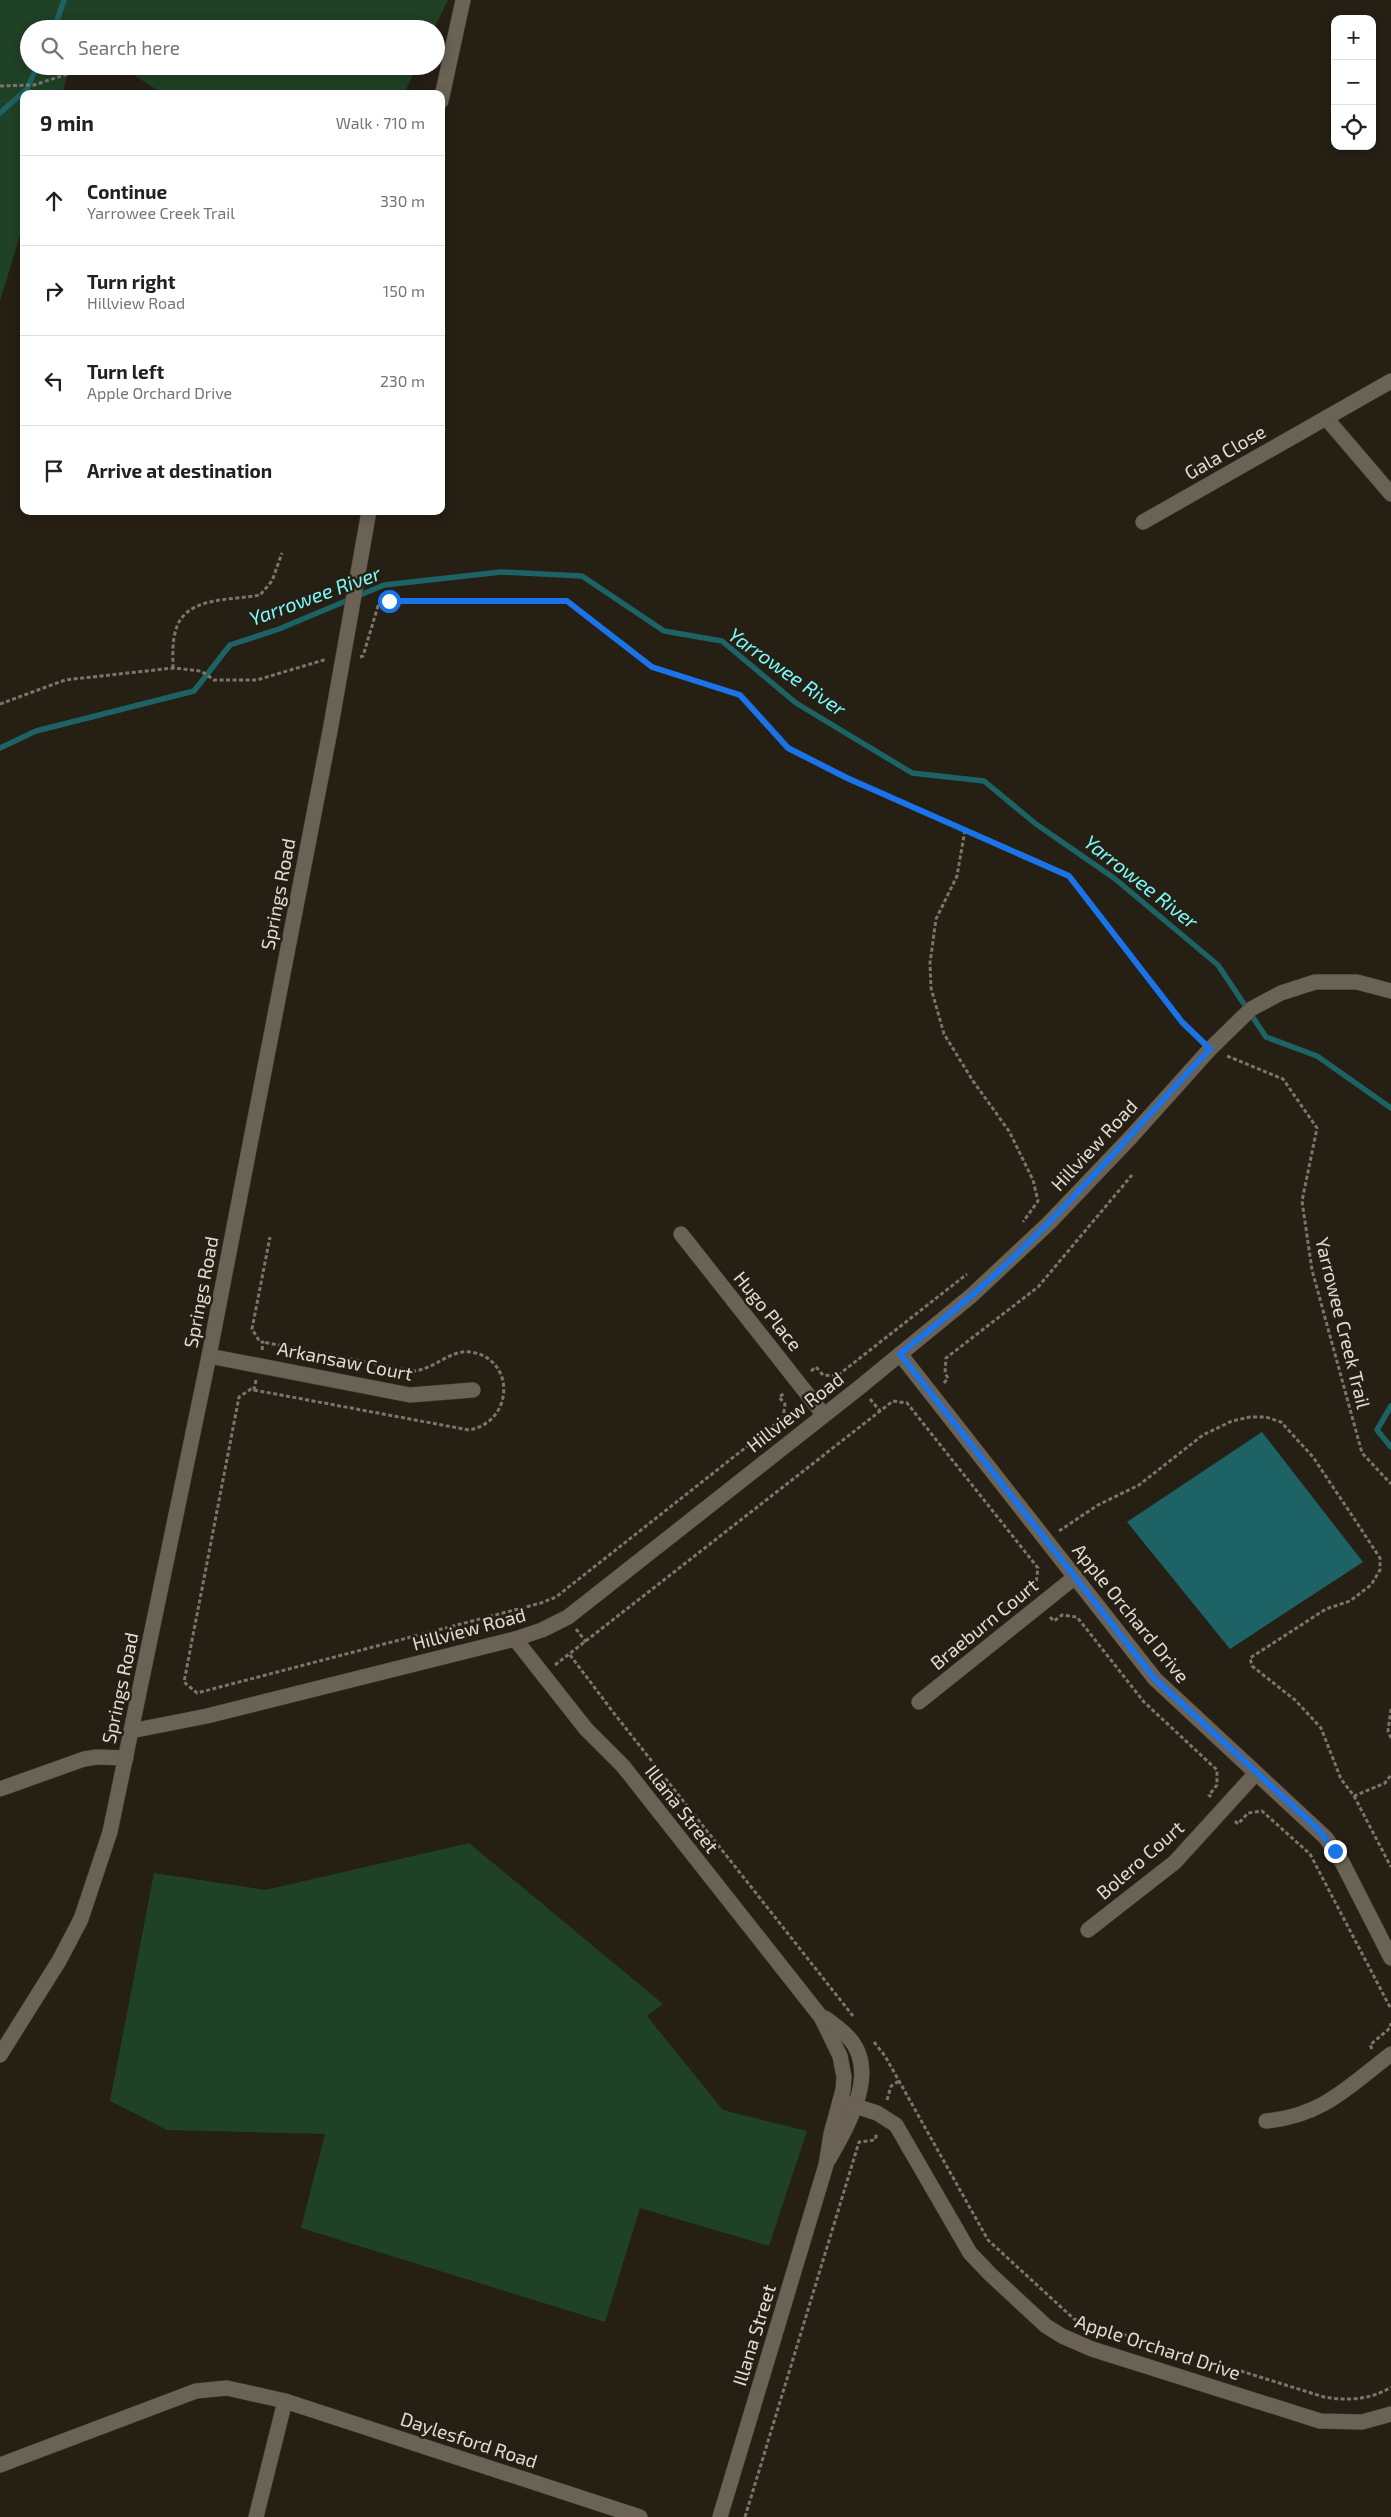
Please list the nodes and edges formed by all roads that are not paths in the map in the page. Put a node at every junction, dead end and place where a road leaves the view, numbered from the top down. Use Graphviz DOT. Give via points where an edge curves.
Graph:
graph roads {
  1 [pos="463,0"];
  2 [pos="443,90"];
  3 [pos="1391,380"];
  4 [pos="1326,418"];
  5 [pos="1391,494"];
  6 [pos="368,515"];
  7 [pos="1143,522"];
  8 [pos="1391,991"];
  9 [pos="681,1234"];
  10 [pos="900,1354"];
  11 [pos="209,1356"];
  12 [pos="473,1390"];
  13 [pos="824,1414"];
  14 [pos="1075,1578"];
  15 [pos="515,1639"];
  16 [pos="919,1702"];
  17 [pos="131,1731"];
  18 [pos="126,1758"];
  19 [pos="1256,1773"];
  20 [pos="0,1790"];
  21 [pos="1088,1930"];
  22 [pos="1391,1958"];
  23 [pos="814,2008"];
  24 [pos="1391,2054"];
  25 [pos="0,2055"];
  26 [pos="840,2101"];
  27 [pos="855,2106"];
  28 [pos="1266,2121"];
  29 [pos="826,2165"];
  30 [pos="285,2401"];
  31 [pos="1391,2414"];
  32 [pos="0,2465"];
  33 [pos="256,2517"];
  34 [pos="640,2517"];
  35 [pos="720,2517"];
  1 -- 2 [label="street"];
  3 -- 4 [label="street, Gala Close"];
  4 -- 5 [label="street"];
  4 -- 7 [label="street, Gala Close"];
  6 -- 11 [label="street, Springs Road"];
  8 -- 10 [label="street, Hillview Road" via="1357,982 1320,982 1281,993 1251,1010 1029,1242 971,1296"];
  9 -- 13 [label="street, Hugo Place"];
  10 -- 13 [label="street, Hillview Road"];
  10 -- 14 [label="street, Apple Orchard Drive"];
  11 -- 12 [label="street, Arkansaw Court" via="410,1395"];
  11 -- 17 [label="street, Springs Road"];
  13 -- 15 [label="street, Hillview Road" via="577,1610 554,1624"];
  14 -- 16 [label="street, Braeburn Court"];
  14 -- 19 [label="street, Apple Orchard Drive" via="1155,1679"];
  15 -- 17 [label="street, Hillview Road" via="207,1716"];
  15 -- 23 [label="street, Illana Street" via="586,1729 623,1766"];
  17 -- 18 [label="street, Springs Road"];
  18 -- 20 [label="street" via="84,1759"];
  18 -- 25 [label="street, Springs Road" via="110,1832 88,1903 59,1960"];
  19 -- 21 [label="street, Bolero Court" via="1175,1862"];
  19 -- 22 [label="street, Apple Orchard Drive" via="1318,1829 1335,1851"];
  23 -- 26 [label="street, Illana Street" via="840,2056 844,2080"];
  23 -- 27 [label="street, Illana Street" via="849,2038 856,2051 861,2078"];
  24 -- 28 [label="street" via="1315,2110"];
  26 -- 27 [label="street, Apple Orchard Drive"];
  26 -- 29 [label="street, Illana Street"];
  27 -- 29 [label="street, Illana Street" via="846,2131"];
  27 -- 31 [label="street, Apple Orchard Drive" via="882,2115 900,2131 970,2253 1046,2326 1062,2336 1092,2349 1320,2421 1362,2422"];
  29 -- 35 [label="street, Illana Street"];
  30 -- 32 [label="street, Daylesford Road" via="234,2389 206,2388"];
  30 -- 33 [label="street"];
  30 -- 34 [label="street, Daylesford Road"];
}
